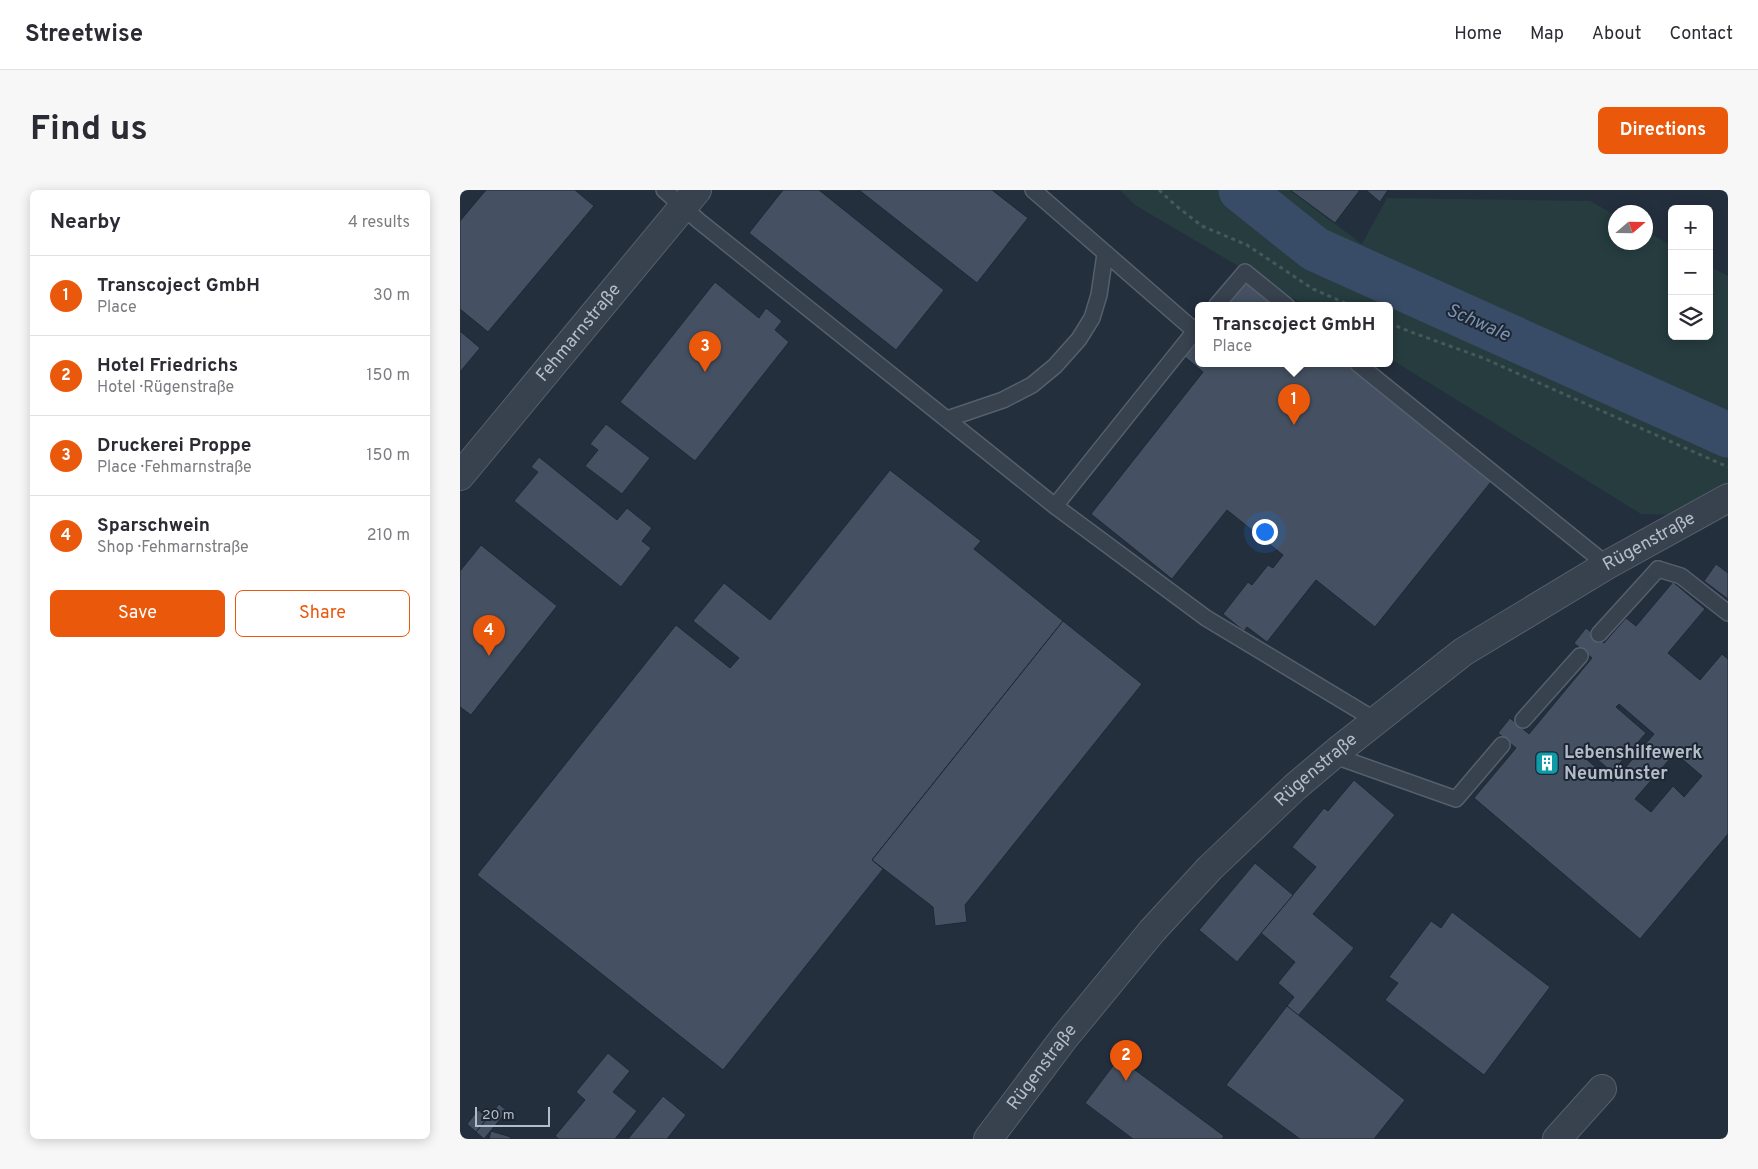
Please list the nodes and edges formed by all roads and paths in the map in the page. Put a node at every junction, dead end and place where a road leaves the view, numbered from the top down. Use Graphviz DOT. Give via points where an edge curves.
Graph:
graph roads {
  1 [pos="1033,190"];
  2 [pos="681,196"];
  3 [pos="1105,254"];
  4 [pos="1219,302"];
  5 [pos="1282,302"];
  6 [pos="1393,325"];
  7 [pos="1195,327"];
  8 [pos="1195,332"];
  9 [pos="1362,367"];
  10 [pos="947,419"];
  11 [pos="1728,467"];
  12 [pos="460,476"];
  13 [pos="1728,498"];
  14 [pos="1056,506"];
  15 [pos="1652,540"];
  16 [pos="1608,565"];
  17 [pos="1658,570"];
  18 [pos="1728,613"];
  19 [pos="1600,634"];
  20 [pos="1580,656"];
  21 [pos="1375,720"];
  22 [pos="1523,720"];
  23 [pos="1502,745"];
  24 [pos="1332,755"];
  25 [pos="1602,1089"];
  26 [pos="1569,1135"];
  27 [pos="988,1139"];
  1 -- 3 [label="lane"];
  2 -- 10 [label="lane"];
  2 -- 12 [label="street, Fehmarnstraße"];
  3 -- 7 [label="lane"];
  3 -- 10 [label="lane" via="1092,318 1080,339 1055,366 1032,385 1003,400"];
  4 -- 5 [label="lane" via="1245,272"];
  6 -- 11 [label="path" via="1483,358"];
  8 -- 14 [label="lane"];
  9 -- 16 [label="lane"];
  10 -- 14 [label="lane"];
  13 -- 15 [label="street, Rügenstraße"];
  14 -- 21 [label="lane" via="1206,618"];
  15 -- 16 [label="street, Rügenstraße"];
  15 -- 17 [label="lane"];
  16 -- 21 [label="street, Rügenstraße" via="1463,652"];
  17 -- 18 [label="lane" via="1681,576"];
  17 -- 19 [label="lane"];
  20 -- 22 [label="lane"];
  21 -- 24 [label="street, Rügenstraße"];
  23 -- 24 [label="lane" via="1456,799"];
  24 -- 27 [label="street, Rügenstraße" via="1210,868 1152,931 1064,1038"];
  25 -- 26 [label="street"];
}
